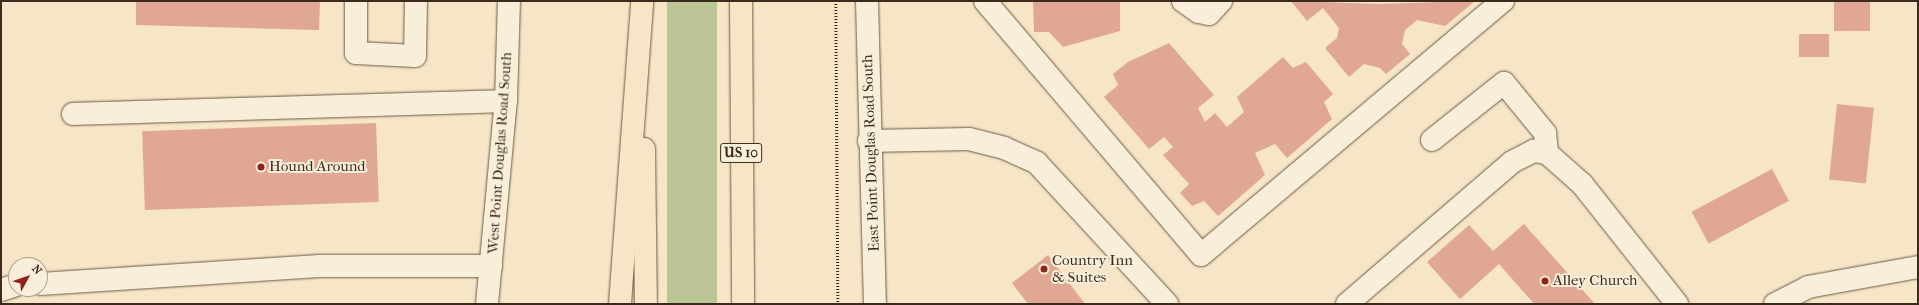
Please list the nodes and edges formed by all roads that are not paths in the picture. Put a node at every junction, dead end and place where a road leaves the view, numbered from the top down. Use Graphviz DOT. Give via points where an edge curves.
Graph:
graph roads {
  1 [pos="356,1"];
  2 [pos="416,1"];
  3 [pos="509,1"];
  4 [pos="642,1"];
  5 [pos="740,1"];
  6 [pos="867,1"];
  7 [pos="985,1"];
  8 [pos="1183,1"];
  9 [pos="1221,1"];
  10 [pos="1503,1"];
  11 [pos="506,101"];
  12 [pos="73,114"];
  13 [pos="1432,140"];
  14 [pos="869,141"];
  15 [pos="1547,153"];
  16 [pos="491,266"];
  17 [pos="1918,267"];
  18 [pos="48,283"];
  19 [pos="487,304"];
  20 [pos="620,304"];
  21 [pos="646,304"];
  22 [pos="743,304"];
  23 [pos="875,304"];
  24 [pos="1167,304"];
  25 [pos="1347,304"];
  26 [pos="1677,304"];
  27 [pos="1775,304"];
  1 -- 2 [label="street" via="356,53 415,56"];
  3 -- 11 [label="street, West Point Douglas Road South"];
  4 -- 20 [label="highway"];
  4 -- 21 [label="highway"];
  5 -- 22 [label="highway, US 10"];
  6 -- 14 [label="street, East Point Douglas Road South"];
  7 -- 10 [label="street" via="1201,255"];
  8 -- 9 [label="street" via="1199,12 1209,14"];
  11 -- 12 [label="street"];
  11 -- 16 [label="street, West Point Douglas Road South"];
  13 -- 15 [label="street" via="1504,83 1545,133"];
  14 -- 23 [label="street, East Point Douglas Road South"];
  14 -- 24 [label="street" via="969,139 1004,148 1037,163"];
  15 -- 25 [label="street" via="1534,150 1512,162"];
  15 -- 26 [label="street" via="1582,184"];
  16 -- 18 [label="street" via="319,266"];
  16 -- 19 [label="street, West Point Douglas Road South"];
  17 -- 27 [label="street" via="1808,287"];
}
